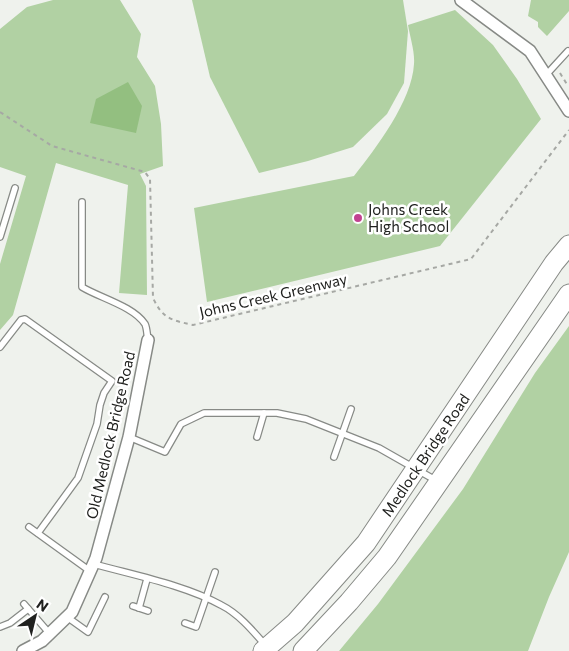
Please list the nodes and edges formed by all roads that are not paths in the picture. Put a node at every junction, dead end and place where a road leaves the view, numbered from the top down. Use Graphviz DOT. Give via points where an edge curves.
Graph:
graph roads {
  1 [pos="462,0"];
  2 [pos="568,51"];
  3 [pos="546,75"];
  4 [pos="569,111"];
  5 [pos="15,188"];
  6 [pos="82,202"];
  7 [pos="0,237"];
  8 [pos="569,245"];
  9 [pos="569,294"];
  10 [pos="148,340"];
  11 [pos="0,347"];
  12 [pos="351,409"];
  13 [pos="264,413"];
  14 [pos="343,434"];
  15 [pos="128,437"];
  16 [pos="257,438"];
  17 [pos="334,457"];
  18 [pos="416,469"];
  19 [pos="439,482"];
  20 [pos="29,527"];
  21 [pos="38,533"];
  22 [pos="92,567"];
  23 [pos="215,572"];
  24 [pos="147,579"];
  25 [pos="105,597"];
  26 [pos="207,598"];
  27 [pos="148,612"];
  28 [pos="67,617"];
  29 [pos="185,623"];
  30 [pos="0,627"];
  31 [pos="50,634"];
  32 [pos="265,649"];
  33 [pos="23,651"];
  34 [pos="303,651"];
  1 -- 3 [label="street" via="530,51"];
  2 -- 3 [label="lane"];
  3 -- 4 [label="street"];
  5 -- 7 [label="lane"];
  6 -- 10 [label="lane, Old Medlock Bridge Road" via="82,287 136,314 146,325"];
  8 -- 18 [label="highway, Medlock Bridge Road"];
  9 -- 19 [label="highway, Medlock Bridge Road"];
  10 -- 15 [label="street, Old Medlock Bridge Road"];
  11 -- 21 [label="lane" via="25,319 112,381 104,393 78,478"];
  12 -- 14 [label="lane"];
  13 -- 14 [label="lane" via="306,419"];
  13 -- 15 [label="lane" via="204,413 181,424 165,452"];
  13 -- 16 [label="lane"];
  14 -- 17 [label="lane"];
  14 -- 18 [label="lane" via="379,448"];
  15 -- 22 [label="street, Old Medlock Bridge Road"];
  18 -- 19 [label="lane"];
  18 -- 32 [label="highway, Medlock Bridge Road" via="366,544 295,623"];
  19 -- 34 [label="highway, Medlock Bridge Road" via="387,557"];
  20 -- 21 [label="lane"];
  21 -- 22 [label="lane"];
  22 -- 24 [label="lane"];
  22 -- 28 [label="street, Old Medlock Bridge Road"];
  23 -- 26 [label="lane"];
  24 -- 26 [label="lane"];
  24 -- 27 [label="lane" via="136,607"];
  25 -- 28 [label="lane" via="88,632"];
  26 -- 29 [label="lane" via="196,627"];
  26 -- 32 [label="lane" via="223,606 250,628"];
  28 -- 31 [label="street, Old Medlock Bridge Road"];
  30 -- 31 [label="lane" via="10,623 26,606"];
  31 -- 33 [label="street, Old Medlock Bridge Road"];
}
